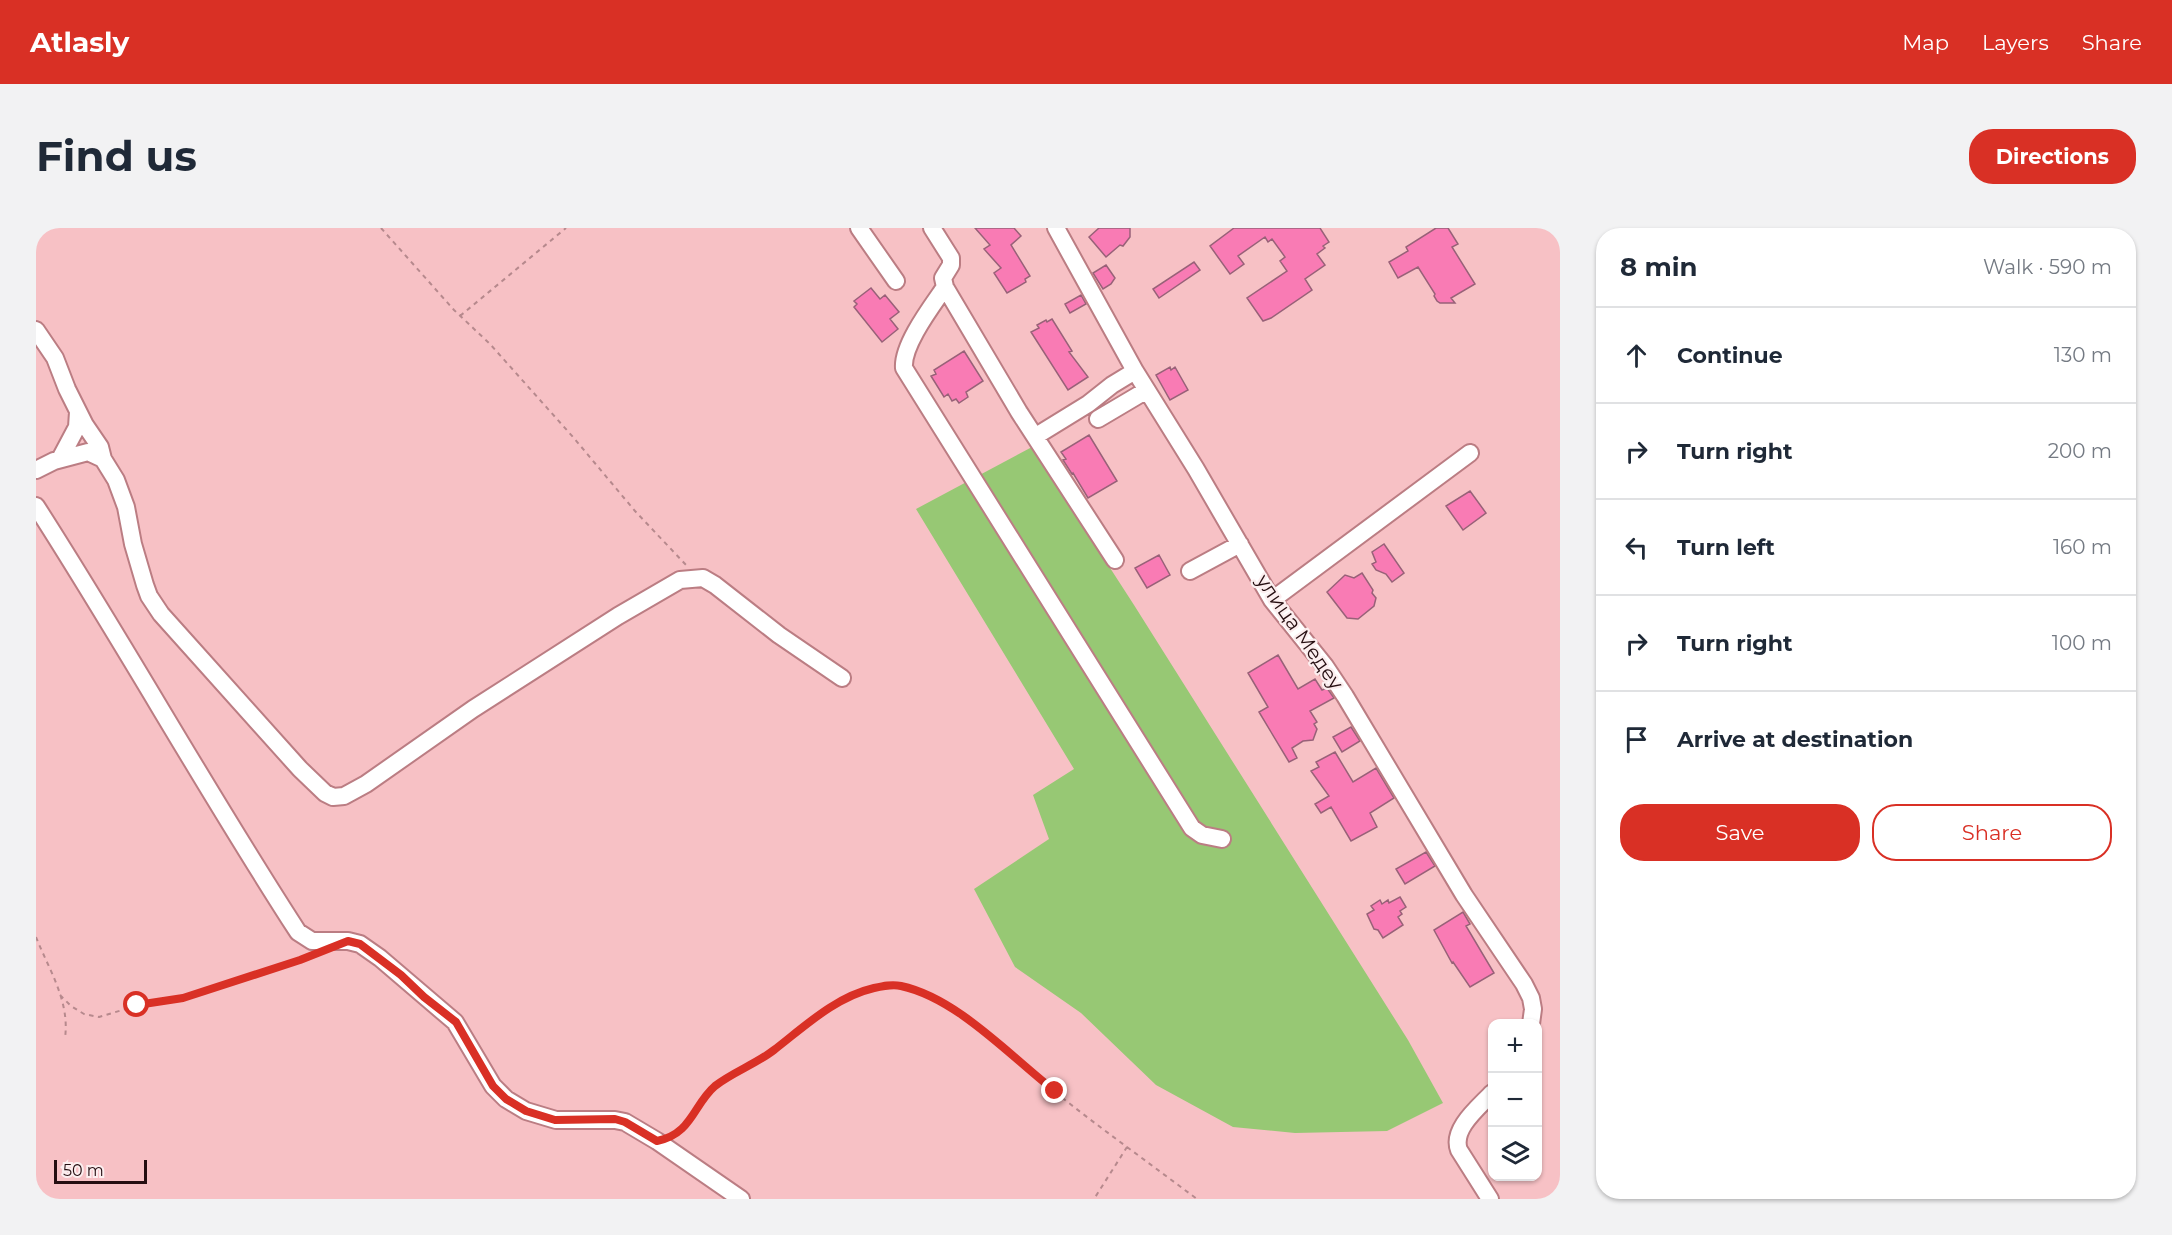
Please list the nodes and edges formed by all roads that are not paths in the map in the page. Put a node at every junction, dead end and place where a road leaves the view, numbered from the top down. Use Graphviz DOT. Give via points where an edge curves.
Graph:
graph roads {
  1 [pos="859,228"];
  2 [pos="932,228"];
  3 [pos="1056,228"];
  4 [pos="896,281"];
  5 [pos="945,288"];
  6 [pos="36,330"];
  7 [pos="1135,371"];
  8 [pos="1147,390"];
  9 [pos="78,412"];
  10 [pos="1098,419"];
  11 [pos="1036,436"];
  12 [pos="1470,453"];
  13 [pos="60,459"];
  14 [pos="103,459"];
  15 [pos="36,470"];
  16 [pos="36,506"];
  17 [pos="1240,544"];
  18 [pos="1115,560"];
  19 [pos="1190,571"];
  20 [pos="1272,600"];
  21 [pos="842,678"];
  22 [pos="1222,839"];
  23 [pos="1532,1019"];
  24 [pos="1488,1098"];
  25 [pos="741,1199"];
  26 [pos="1490,1199"];
  1 -- 4 [label="street"];
  2 -- 5 [label="street" via="951,258 943,278"];
  3 -- 7 [label="street, улица Медеу"];
  5 -- 11 [label="street"];
  5 -- 22 [label="street" via="915,333 904,368 1192,828 1202,835"];
  6 -- 9 [label="street" via="55,358"];
  7 -- 8 [label="street, улица Медеу"];
  7 -- 11 [label="street"];
  8 -- 10 [label="street"];
  8 -- 17 [label="street, улица Медеу"];
  9 -- 13 [label="street" via="77,427"];
  9 -- 14 [label="street"];
  11 -- 18 [label="street"];
  12 -- 20 [label="street"];
  13 -- 14 [label="street" via="88,452"];
  13 -- 15 [label="street"];
  14 -- 21 [label="street" via="116,480 145,585 160,614 300,769 333,797 344,796 366,784 473,709 680,580 703,579 715,585 778,635"];
  16 -- 25 [label="street" via="298,932 312,941 360,944 380,958 456,1022 493,1086 506,1099 526,1111 555,1120 625,1122"];
  17 -- 19 [label="street"];
  17 -- 20 [label="street, улица Медеу"];
  20 -- 23 [label="street, улица Медеу" via="1345,696 1464,895 1515,969 1531,998"];
  24 -- 26 [label="street" via="1459,1131 1456,1143"];
}
